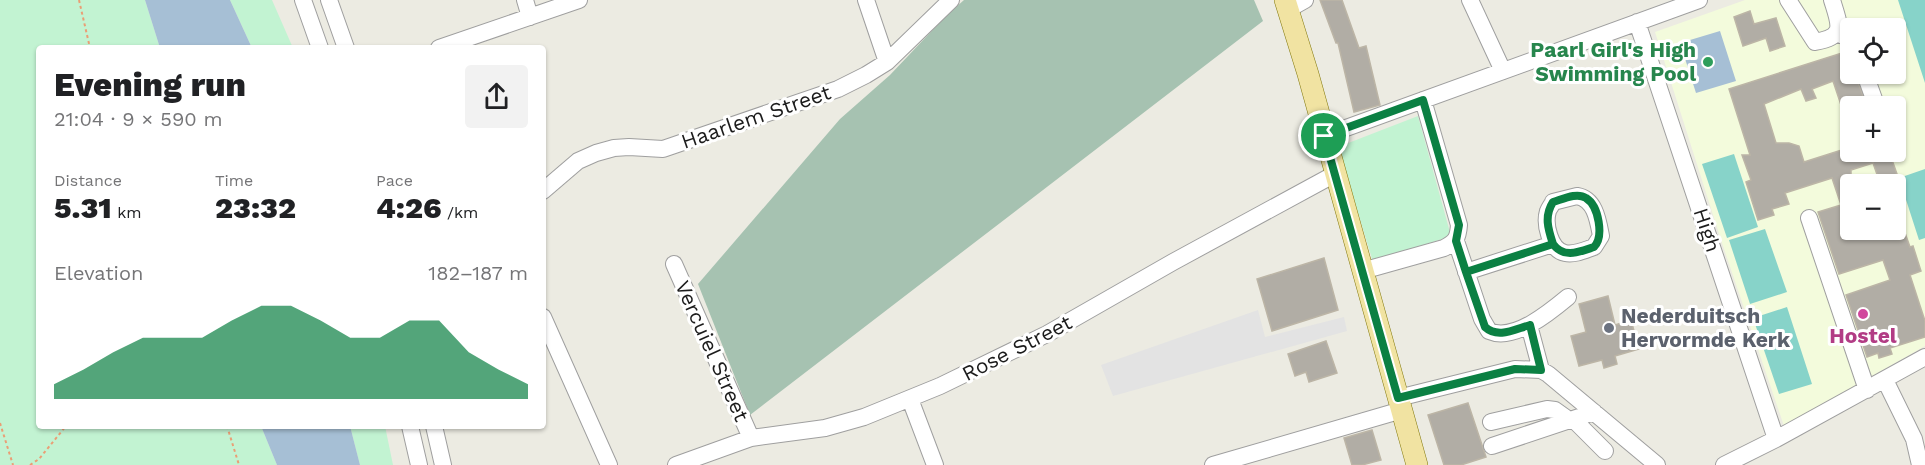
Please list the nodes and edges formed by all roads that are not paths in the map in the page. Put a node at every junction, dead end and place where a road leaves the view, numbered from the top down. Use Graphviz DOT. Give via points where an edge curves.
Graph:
graph roads {
  1 [pos="303,0"];
  2 [pos="329,0"];
  3 [pos="525,0"];
  4 [pos="579,0"];
  5 [pos="866,0"];
  6 [pos="951,0"];
  7 [pos="1470,0"];
  8 [pos="1699,0"];
  9 [pos="1788,0"];
  10 [pos="1832,0"];
  11 [pos="1293,3"];
  12 [pos="530,17"];
  13 [pos="1637,21"];
  14 [pos="1840,26"];
  15 [pos="1840,37"];
  16 [pos="319,45"];
  17 [pos="345,45"];
  18 [pos="448,45"];
  19 [pos="887,62"];
  20 [pos="1503,71"];
  21 [pos="1423,100"];
  22 [pos="1324,136"];
  23 [pos="1335,174"];
  24 [pos="546,188"];
  25 [pos="1809,218"];
  26 [pos="1456,241"];
  27 [pos="1553,244"];
  28 [pos="674,264"];
  29 [pos="1362,271"];
  30 [pos="1466,272"];
  31 [pos="1568,297"];
  32 [pos="546,324"];
  33 [pos="1530,325"];
  34 [pos="1925,357"];
  35 [pos="1541,370"];
  36 [pos="1885,380"];
  37 [pos="1867,390"];
  38 [pos="910,399"];
  39 [pos="1400,404"];
  40 [pos="1594,412"];
  41 [pos="1571,420"];
  42 [pos="1491,422"];
  43 [pos="411,429"];
  44 [pos="435,429"];
  45 [pos="1614,429"];
  46 [pos="751,438"];
  47 [pos="1776,439"];
  48 [pos="1492,446"];
  49 [pos="1607,458"];
  50 [pos="419,465"];
  51 [pos="443,465"];
  52 [pos="609,465"];
  53 [pos="676,465"];
  54 [pos="935,465"];
  55 [pos="1213,465"];
  56 [pos="1417,465"];
  57 [pos="1657,465"];
  58 [pos="1724,465"];
  59 [pos="1920,465"];
  1 -- 16 [label="street"];
  2 -- 17 [label="street"];
  3 -- 12 [label="street"];
  4 -- 12 [label="street"];
  5 -- 19 [label="street"];
  6 -- 19 [label="street, Haarlem Street"];
  7 -- 20 [label="street"];
  8 -- 13 [label="street"];
  9 -- 15 [label="street" via="1815,42"];
  10 -- 14 [label="street"];
  11 -- 22 [label="main road"];
  12 -- 18 [label="street"];
  13 -- 20 [label="street"];
  13 -- 47 [label="street, High"];
  19 -- 24 [label="street, Haarlem Street" via="838,88 663,149 629,147 596,153 578,161"];
  20 -- 21 [label="street"];
  21 -- 22 [label="street"];
  21 -- 26 [label="street" via="1459,225"];
  22 -- 23 [label="main road"];
  23 -- 29 [label="main road"];
  23 -- 38 [label="street, Rose Street" via="1047,334"];
  25 -- 37 [label="street"];
  26 -- 29 [label="street" via="1444,248"];
  26 -- 30 [label="street"];
  27 -- 30 [label="street"];
  28 -- 46 [label="street, Vercuiel Street"];
  29 -- 39 [label="main road"];
  30 -- 33 [label="street" via="1489,331 1503,333"];
  31 -- 33 [label="street"];
  32 -- 52 [label="street"];
  33 -- 35 [label="street"];
  34 -- 36 [label="street"];
  35 -- 39 [label="street" via="1515,369"];
  35 -- 40 [label="street"];
  36 -- 37 [label="street"];
  36 -- 59 [label="street" via="1914,438"];
  37 -- 47 [label="street"];
  38 -- 46 [label="street, Rose Street" via="825,428"];
  38 -- 54 [label="street"];
  39 -- 55 [label="street"];
  39 -- 56 [label="main road"];
  40 -- 41 [label="street"];
  40 -- 45 [label="street"];
  41 -- 42 [label="street" via="1547,409"];
  41 -- 48 [label="street"];
  41 -- 49 [label="street"];
  43 -- 50 [label="street"];
  44 -- 51 [label="street"];
  45 -- 49 [label="street" via="1607,442"];
  45 -- 57 [label="street"];
  46 -- 53 [label="street, Rose Street"];
  47 -- 58 [label="street"];
}
